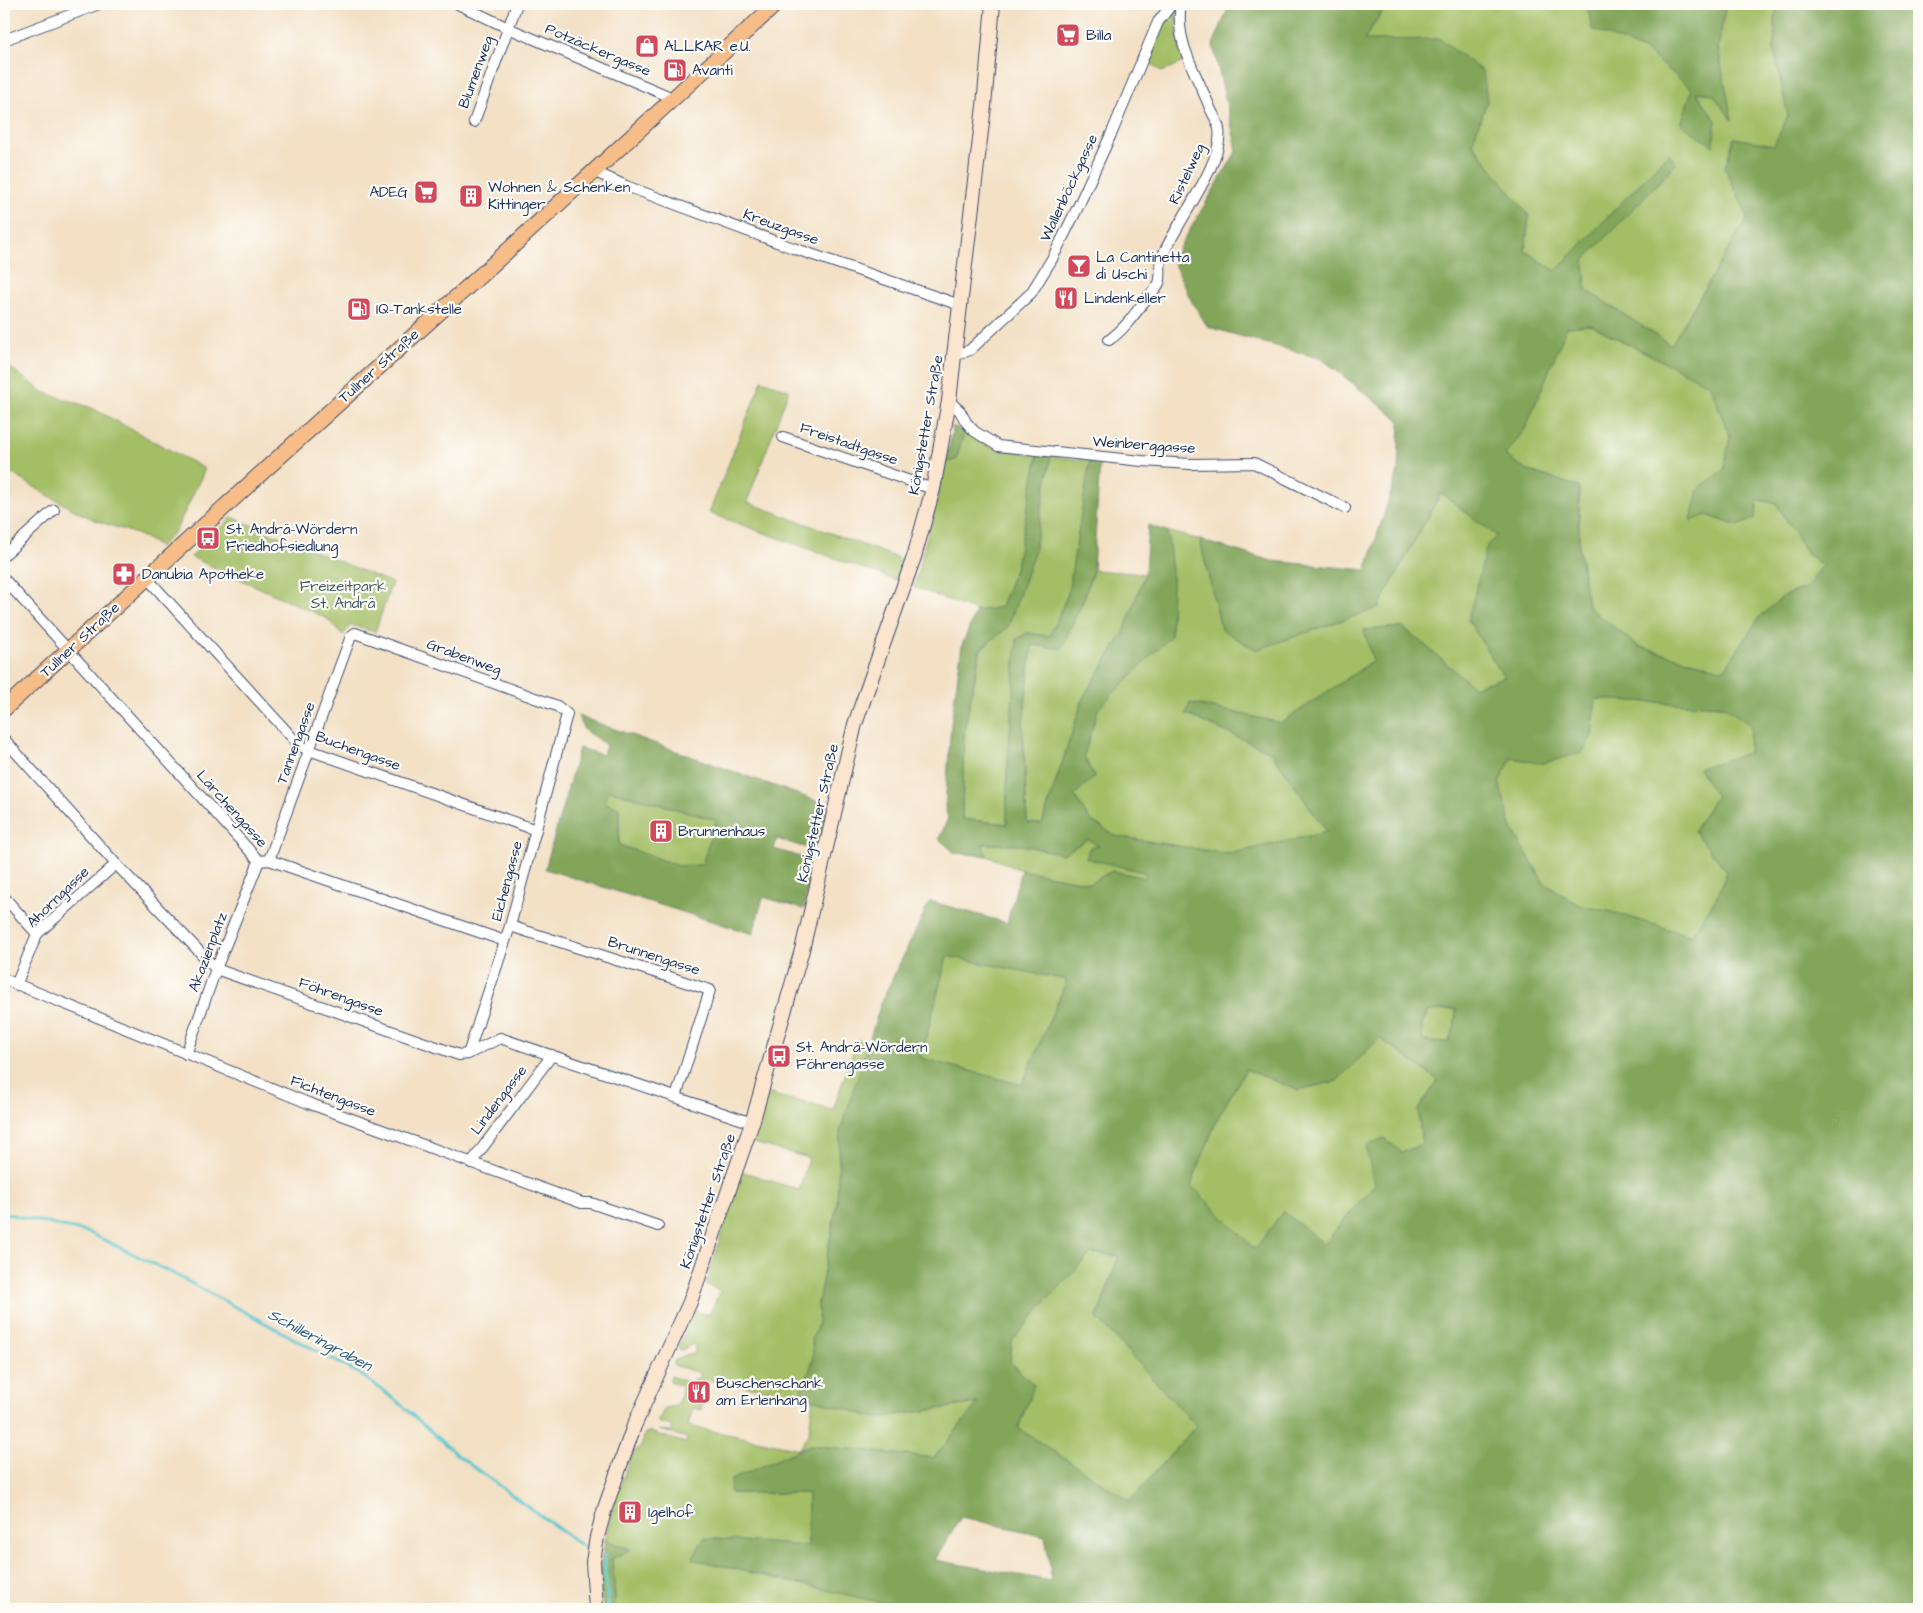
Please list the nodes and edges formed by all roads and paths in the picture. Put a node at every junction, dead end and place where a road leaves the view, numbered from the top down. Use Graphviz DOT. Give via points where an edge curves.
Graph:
graph roads {
  1 [pos="99,4"];
  2 [pos="458,4"];
  3 [pos="517,4"];
  4 [pos="776,4"];
  5 [pos="993,4"];
  6 [pos="1172,4"];
  7 [pos="1181,4"];
  8 [pos="508,28"];
  9 [pos="4,40"];
  10 [pos="673,98"];
  11 [pos="474,122"];
  12 [pos="593,171"];
  13 [pos="960,306"];
  14 [pos="1109,340"];
  15 [pos="954,356"];
  16 [pos="948,401"];
  17 [pos="784,437"];
  18 [pos="933,488"];
  19 [pos="1345,508"];
  20 [pos="54,510"];
  21 [pos="4,555"];
  22 [pos="147,578"];
  23 [pos="4,579"];
  24 [pos="350,636"];
  25 [pos="68,651"];
  26 [pos="4,709"];
  27 [pos="567,714"];
  28 [pos="4,739"];
  29 [pos="309,750"];
  30 [pos="536,830"];
  31 [pos="264,860"];
  32 [pos="116,864"];
  33 [pos="4,897"];
  34 [pos="510,926"];
  35 [pos="37,934"];
  36 [pos="505,941"];
  37 [pos="216,970"];
  38 [pos="4,979"];
  39 [pos="16,985"];
  40 [pos="186,1054"];
  41 [pos="468,1054"];
  42 [pos="552,1055"];
  43 [pos="676,1097"];
  44 [pos="752,1123"];
  45 [pos="471,1163"];
  46 [pos="658,1226"];
  47 [pos="596,1609"];
  1 -- 9 [label="street"];
  2 -- 8 [label="street, Potzäckergasse"];
  3 -- 8 [label="street, Blumenweg"];
  4 -- 10 [label="main road, Tullner Straße"];
  5 -- 13 [label="main road, Königstetter Straße"];
  6 -- 15 [label="street, Wallenböckgasse" via="1158,22 1077,209 1031,293 970,350"];
  7 -- 14 [label="street, Ristelweg" via="1180,33 1219,129 1218,143 1201,186 1160,262 1160,282 1118,334"];
  8 -- 10 [label="street, Potzäckergasse"];
  8 -- 11 [label="street, Blumenweg"];
  10 -- 12 [label="main road, Tullner Straße"];
  12 -- 13 [label="street, Kreuzgasse" via="793,248"];
  12 -- 22 [label="main road, Tullner Straße"];
  13 -- 15 [label="main road, Königstetter Straße"];
  15 -- 16 [label="main road, Königstetter Straße"];
  16 -- 18 [label="main road, Königstetter Straße"];
  16 -- 19 [label="street, Weinberggasse" via="960,411 974,431 998,446 1142,461 1254,463"];
  17 -- 18 [label="street, Freistadtgasse"];
  18 -- 44 [label="main road, Königstetter Straße" via="914,557 855,724 804,941"];
  20 -- 21 [label="street"];
  22 -- 25 [label="main road, Tullner Straße"];
  22 -- 29 [label="street, Buchengasse" via="300,746"];
  23 -- 25 [label="street, Lärchengasse"];
  24 -- 27 [label="street, Grabenweg" via="355,633 364,636 556,706"];
  24 -- 29 [label="street, Tannengasse"];
  25 -- 26 [label="main road, Tullner Straße"];
  25 -- 31 [label="street, Lärchengasse"];
  27 -- 30 [label="street, Eichengasse"];
  28 -- 32 [label="street, Föhrengasse"];
  29 -- 30 [label="street, Buchengasse"];
  29 -- 31 [label="street, Tannengasse"];
  30 -- 34 [label="street, Eichengasse"];
  31 -- 36 [label="street, Lärchengasse"];
  31 -- 37 [label="street, Akazienplatz"];
  32 -- 35 [label="street, Ahorngasse"];
  32 -- 37 [label="street, Föhrengasse"];
  33 -- 35 [label="street"];
  34 -- 36 [label="street, Eichengasse"];
  34 -- 43 [label="street, Brunnengasse" via="710,990"];
  35 -- 39 [label="street, Ahorngasse"];
  36 -- 41 [label="street, Eichengasse"];
  37 -- 40 [label="street, Akazienplatz"];
  37 -- 41 [label="street, Föhrengasse" via="459,1055"];
  38 -- 39 [label="street, Fichtengasse"];
  39 -- 40 [label="street, Fichtengasse"];
  40 -- 45 [label="street, Fichtengasse"];
  41 -- 42 [label="street" via="500,1038"];
  42 -- 43 [label="street"];
  42 -- 45 [label="street, Lindengasse"];
  43 -- 44 [label="street"];
  44 -- 47 [label="main road, Königstetter Straße" via="690,1302 634,1426 605,1508 593,1562"];
  45 -- 46 [label="street, Fichtengasse"];
}
